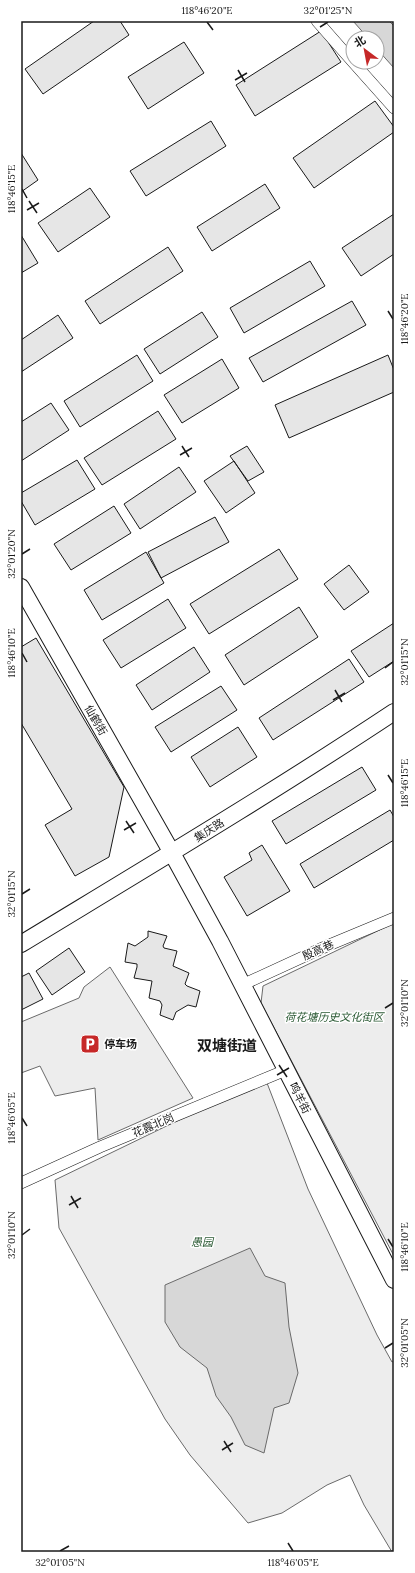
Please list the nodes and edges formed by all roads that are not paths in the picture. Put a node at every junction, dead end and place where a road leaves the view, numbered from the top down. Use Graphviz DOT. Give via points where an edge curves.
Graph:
graph roads {
  1 [pos="317,21"];
  2 [pos="345,53"];
  3 [pos="360,70"];
  4 [pos="394,108"];
  5 [pos="21,587"];
  6 [pos="394,712"];
  7 [pos="172,852"];
  8 [pos="394,918"];
  9 [pos="21,944"];
  10 [pos="242,984"];
  11 [pos="286,1070"];
  12 [pos="21,1183"];
  13 [pos="394,1280"];
  1 -- 2 [label="street"];
  3 -- 4 [label="street"];
  5 -- 7 [label="street, 仙鹤街"];
  6 -- 7 [label="street, 集庆路"];
  7 -- 9 [label="street, 集庆路"];
  7 -- 10 [label="street, 鸣羊街"];
  8 -- 10 [label="street, 殷高巷"];
  10 -- 11 [label="street, 鸣羊街"];
  11 -- 12 [label="street, 花露北岗" via="100,1147"];
  11 -- 13 [label="street, 鸣羊街"];
}
